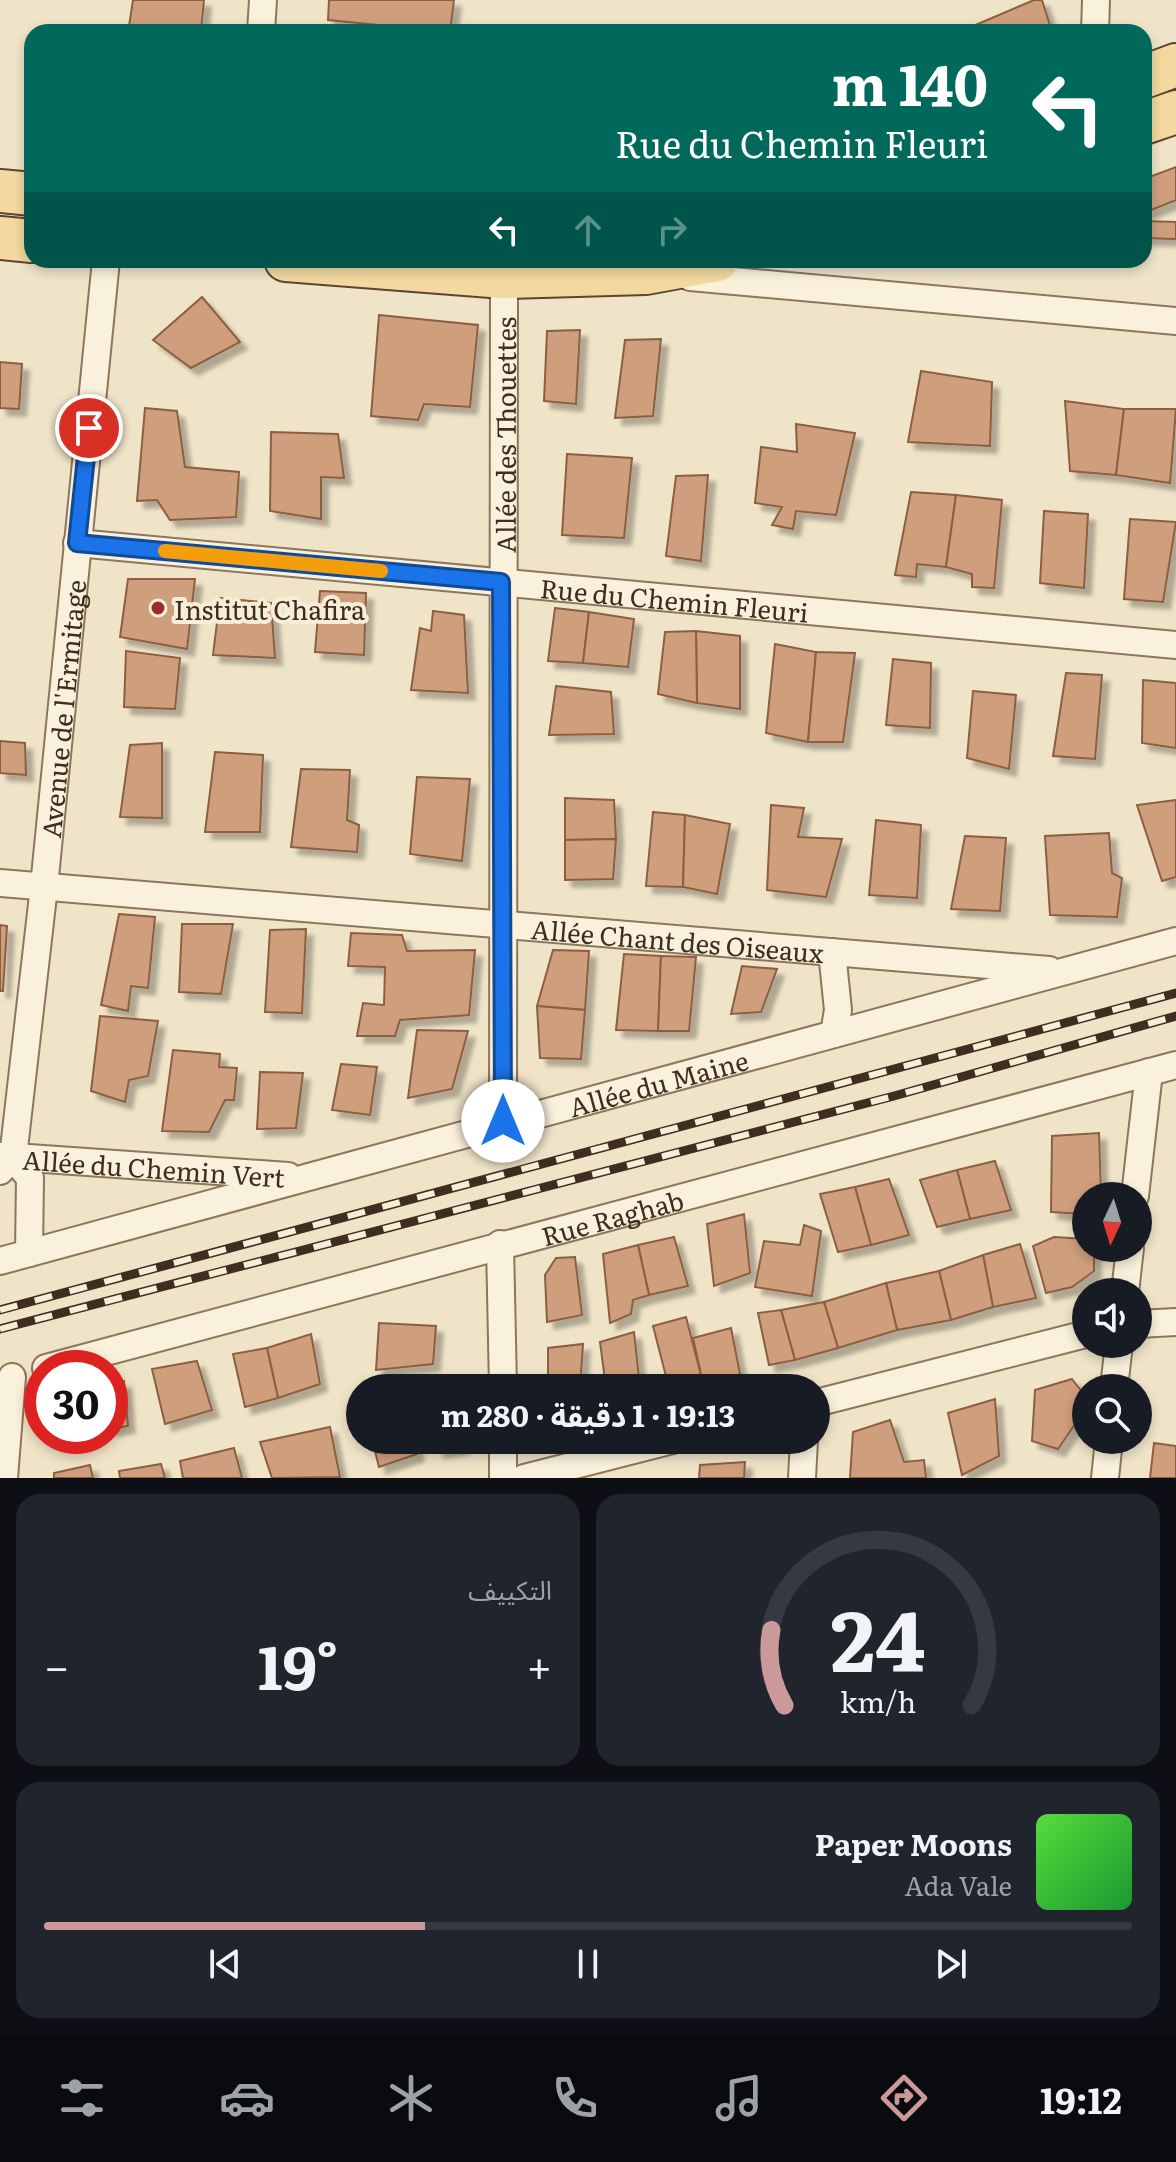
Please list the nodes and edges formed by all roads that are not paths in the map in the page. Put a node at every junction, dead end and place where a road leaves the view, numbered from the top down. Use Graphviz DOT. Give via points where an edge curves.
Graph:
graph roads {
  1 [pos="263,0"];
  2 [pos="1096,0"];
  3 [pos="262,24"];
  4 [pos="1095,24"];
  5 [pos="1176,65"];
  6 [pos="1152,74"];
  7 [pos="1176,112"];
  8 [pos="1152,120"];
  9 [pos="0,191"];
  10 [pos="24,193"];
  11 [pos="0,238"];
  12 [pos="24,240"];
  13 [pos="105,268"];
  14 [pos="389,268"];
  15 [pos="673,268"];
  16 [pos="646,273"];
  17 [pos="504,277"];
  18 [pos="1176,321"];
  19 [pos="77,543"];
  20 [pos="501,582"];
  21 [pos="1176,645"];
  22 [pos="0,883"];
  23 [pos="44,887"];
  24 [pos="502,925"];
  25 [pos="1176,941"];
  26 [pos="832,952"];
  27 [pos="1069,972"];
  28 [pos="834,1034"];
  29 [pos="1176,1065"];
  30 [pos="1149,1072"];
  31 [pos="503,1121"];
  32 [pos="4,1161"];
  33 [pos="306,1178"];
  34 [pos="1137,1182"];
  35 [pos="500,1244"];
  36 [pos="29,1253"];
  37 [pos="0,1261"];
  38 [pos="1176,1322"];
  39 [pos="1152,1323"];
  40 [pos="1072,1338"];
  41 [pos="113,1350"];
  42 [pos="503,1374"];
  43 [pos="6,1379"];
  44 [pos="830,1399"];
  45 [pos="503,1454"];
  46 [pos="618,1454"];
  47 [pos="803,1454"];
  48 [pos="1108,1454"];
  49 [pos="4,1478"];
  50 [pos="503,1478"];
  51 [pos="524,1478"];
  52 [pos="802,1478"];
  53 [pos="1105,1478"];
  1 -- 3 [label="street"];
  2 -- 4 [label="street"];
  5 -- 6 [label="main road"];
  7 -- 8 [label="main road"];
  9 -- 10 [label="main road"];
  11 -- 12 [label="main road"];
  13 -- 19 [label="street, Avenue de l'Ermitage"];
  14 -- 17 [label="main road"];
  15 -- 16 [label="main road"];
  16 -- 17 [label="main road"];
  16 -- 18 [label="street"];
  17 -- 20 [label="street, Allée des Thouettes"];
  19 -- 20 [label="street, Rue du Chemin Fleuri"];
  19 -- 23 [label="street, Avenue de l'Ermitage"];
  20 -- 21 [label="street, Rue du Chemin Fleuri"];
  20 -- 24 [label="street, Allée des Thouettes"];
  22 -- 23 [label="street, Allée Chant des Oiseaux"];
  23 -- 24 [label="street, Allée Chant des Oiseaux"];
  23 -- 32 [label="street, Avenue de l'Ermitage"];
  24 -- 26 [label="street, Allée Chant des Oiseaux"];
  24 -- 31 [label="street, Allée des Thouettes"];
  25 -- 27 [label="street, Allée du Maine"];
  26 -- 27 [label="street, Allée Chant des Oiseaux"];
  26 -- 28 [label="street" via="838,1010"];
  27 -- 28 [label="street, Allée du Maine"];
  28 -- 31 [label="street, Allée du Maine"];
  29 -- 30 [label="street, Rue Raghab"];
  30 -- 34 [label="street"];
  30 -- 35 [label="street, Rue Raghab"];
  31 -- 33 [label="street, Allée du Maine"];
  32 -- 33 [label="street, Allée du Chemin Vert"];
  32 -- 36 [label="street" via="30,1178"];
  33 -- 36 [label="street, Allée du Maine"];
  35 -- 41 [label="street, Rue Raghab"];
  35 -- 42 [label="street"];
  36 -- 37 [label="street, Allée du Maine"];
  38 -- 39 [label="street"];
  40 -- 44 [label="street"];
  43 -- 49 [label="street"];
  45 -- 50 [label="street"];
  46 -- 51 [label="street"];
  47 -- 52 [label="street"];
  48 -- 53 [label="street"];
}
